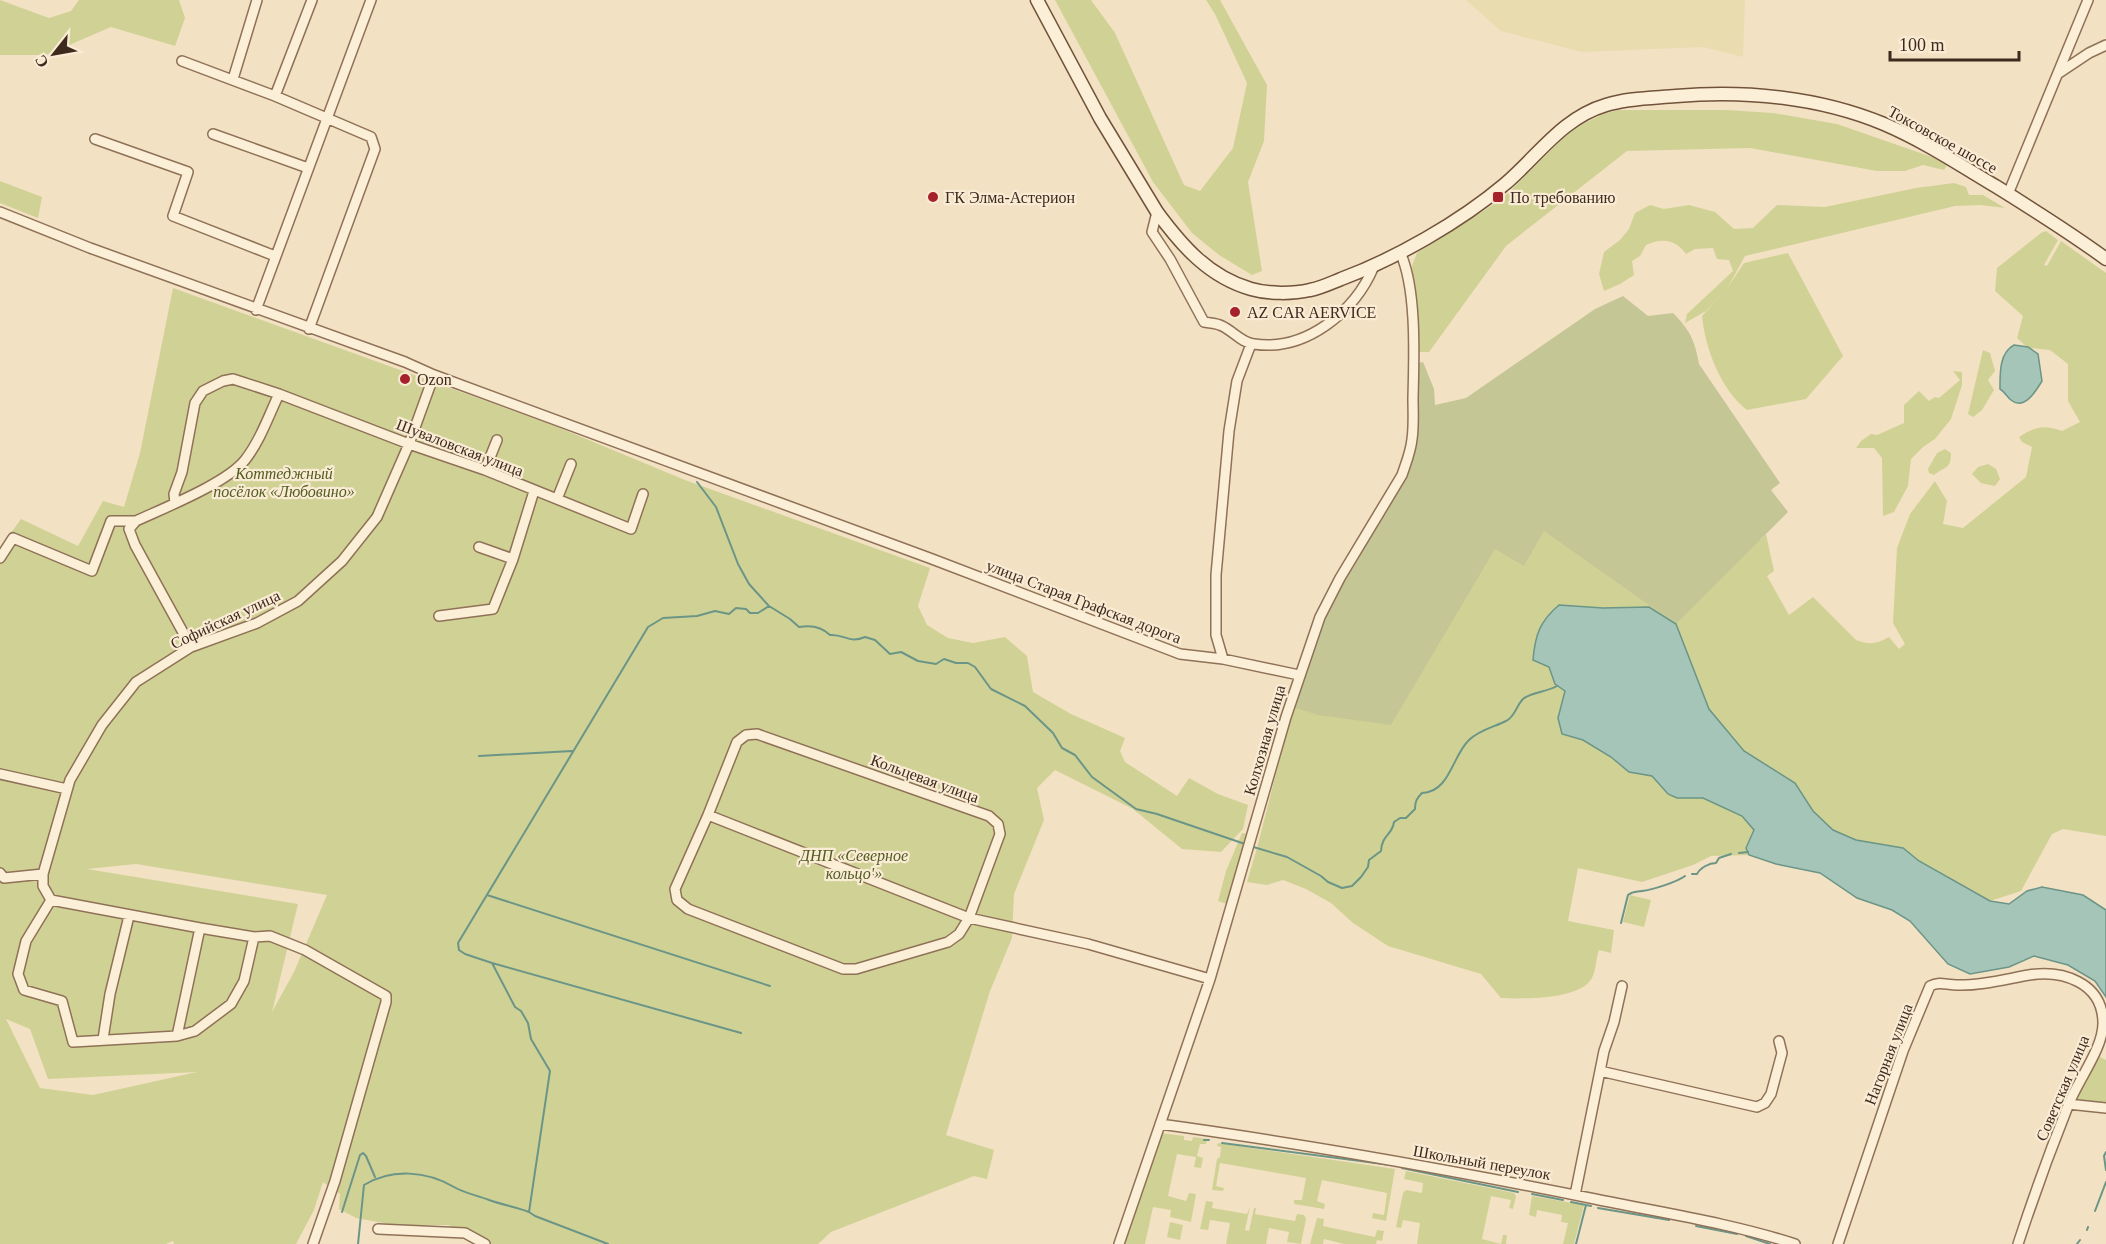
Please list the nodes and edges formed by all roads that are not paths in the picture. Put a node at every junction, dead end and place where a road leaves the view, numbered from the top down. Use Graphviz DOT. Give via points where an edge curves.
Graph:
graph roads {
  1 [pos="257,0"];
  2 [pos="312,0"];
  3 [pos="371,0"];
  4 [pos="1036,0"];
  5 [pos="2088,0"];
  6 [pos="2106,45"];
  7 [pos="182,61"];
  8 [pos="2059,73"];
  9 [pos="232,80"];
  10 [pos="275,96"];
  11 [pos="326,118"];
  12 [pos="213,134"];
  13 [pos="95,139"];
  14 [pos="308,168"];
  15 [pos="2008,194"];
  16 [pos="0,212"];
  17 [pos="1157,212"];
  18 [pos="1400,252"];
  19 [pos="275,256"];
  20 [pos="2106,259"];
  21 [pos="1374,266"];
  22 [pos="256,310"];
  23 [pos="309,329"];
  24 [pos="1251,344"];
  25 [pos="434,375"];
  26 [pos="279,394"];
  27 [pos="497,440"];
  28 [pos="408,444"];
  29 [pos="571,464"];
  30 [pos="485,470"];
  31 [pos="534,491"];
  32 [pos="642,494"];
  33 [pos="557,500"];
  34 [pos="175,503"];
  35 [pos="136,521"];
  36 [pos="479,547"];
  37 [pos="0,558"];
  38 [pos="513,559"];
  39 [pos="439,616"];
  40 [pos="191,647"];
  41 [pos="1223,659"];
  42 [pos="1299,675"];
  43 [pos="0,774"];
  44 [pos="67,789"];
  45 [pos="708,815"];
  46 [pos="0,873"];
  47 [pos="43,874"];
  48 [pos="51,900"];
  49 [pos="129,916"];
  50 [pos="969,918"];
  51 [pos="200,928"];
  52 [pos="254,937"];
  53 [pos="2046,972"];
  54 [pos="1210,979"];
  55 [pos="1622,986"];
  56 [pos="177,1036"];
  57 [pos="104,1039"];
  58 [pos="1779,1041"];
  59 [pos="1600,1071"];
  60 [pos="2068,1104"];
  61 [pos="2106,1108"];
  62 [pos="1160,1124"];
  63 [pos="1575,1195"];
  64 [pos="378,1229"];
  65 [pos="313,1244"];
  66 [pos="485,1244"];
  67 [pos="1119,1244"];
  68 [pos="1796,1244"];
  69 [pos="1838,1244"];
  70 [pos="2018,1244"];
  1 -- 9 [label="street"];
  2 -- 10 [label="street"];
  3 -- 11 [label="street"];
  4 -- 17 [label="main road, Токсовское шоссе"];
  5 -- 8 [label="street"];
  6 -- 8 [label="street"];
  7 -- 9 [label="street"];
  8 -- 15 [label="street"];
  9 -- 10 [label="street"];
  10 -- 11 [label="street"];
  11 -- 14 [label="street"];
  11 -- 23 [label="street" via="371,137 375,149"];
  12 -- 14 [label="street"];
  13 -- 19 [label="street" via="188,172 173,216"];
  14 -- 19 [label="street"];
  15 -- 18 [label="main road, Токсовское шоссе" via="1906,134 1843,110 1763,96 1709,94 1644,99 1608,104 1569,123 1503,185"];
  15 -- 20 [label="main road, Токсовское шоссе"];
  16 -- 22 [label="street, улица Старая Графская дорога"];
  17 -- 21 [label="main road, Токсовское шоссе" via="1208,269 1253,290 1311,290"];
  17 -- 24 [label="street" via="1152,232 1204,322 1221,326"];
  18 -- 21 [label="main road, Токсовское шоссе"];
  18 -- 42 [label="street, Колхозная улица" via="1410,286 1413,439 1402,475 1320,617"];
  19 -- 22 [label="street"];
  21 -- 24 [label="street" via="1361,292 1330,322 1304,339 1278,346"];
  22 -- 23 [label="street, улица Старая Графская дорога"];
  23 -- 25 [label="street, улица Старая Графская дорога"];
  24 -- 41 [label="street" via="1237,381 1229,431 1216,575 1216,635"];
  25 -- 28 [label="street, Софийская улица"];
  25 -- 41 [label="street, улица Старая Графская дорога" via="1180,654"];
  26 -- 28 [label="street, Шуваловская улица"];
  26 -- 34 [label="street" via="253,448 239,467"];
  26 -- 34 [label="street, Шуваловская улица" via="233,379 203,391 195,403"];
  27 -- 30 [label="street"];
  28 -- 30 [label="street, Шуваловская улица"];
  28 -- 40 [label="street, Софийская улица" via="373,524 320,582 298,601 256,623"];
  29 -- 33 [label="street"];
  30 -- 31 [label="street, Шуваловская улица"];
  31 -- 33 [label="street, Шуваловская улица"];
  31 -- 38 [label="street"];
  32 -- 33 [label="street, Шуваловская улица" via="631,529"];
  34 -- 35 [label="street"];
  35 -- 37 [label="street" via="111,521 92,571 13,538"];
  35 -- 40 [label="street" via="129,529 135,545"];
  36 -- 38 [label="street"];
  38 -- 39 [label="street" via="493,609"];
  40 -- 44 [label="street, Софийская улица" via="136,682 102,725"];
  41 -- 42 [label="street, улица Старая Графская дорога"];
  42 -- 54 [label="street, Колхозная улица"];
  43 -- 44 [label="street"];
  44 -- 47 [label="street, Софийская улица"];
  45 -- 50 [label="street"];
  45 -- 50 [label="street, Кольцевая улица" via="675,889 677,900 688,909 843,969 856,969 948,942 959,934"];
  45 -- 50 [label="street, Кольцевая улица" via="737,742 746,735 757,734 989,816 998,824 1000,834"];
  46 -- 47 [label="street" via="4,878"];
  47 -- 48 [label="street" via="43,886"];
  48 -- 49 [label="street"];
  48 -- 57 [label="street" via="26,941 18,974 24,990 62,1000 72,1042"];
  49 -- 51 [label="street"];
  49 -- 57 [label="street" via="110,994"];
  50 -- 54 [label="street" via="1088,944"];
  51 -- 52 [label="street"];
  51 -- 56 [label="street"];
  52 -- 56 [label="street" via="244,981 231,1004 195,1031"];
  52 -- 65 [label="street" via="270,936 305,950 386,996 335,1181"];
  53 -- 60 [label="street, Советская улица" via="2077,981 2094,994 2102,1013 2098,1044"];
  53 -- 69 [label="street, Нагорная улица" via="1967,985 1930,986 1903,1051"];
  54 -- 62 [label="street, Колхозная улица"];
  55 -- 59 [label="street"];
  56 -- 57 [label="street"];
  58 -- 59 [label="street" via="1782,1053 1771,1094 1756,1107"];
  59 -- 63 [label="street"];
  60 -- 61 [label="street"];
  60 -- 70 [label="street, Советская улица"];
  62 -- 63 [label="street, Школьный переулок"];
  62 -- 67 [label="street, Колхозная улица"];
  63 -- 68 [label="street, Школьный переулок" via="1743,1228"];
  64 -- 66 [label="street" via="465,1233"];
}
